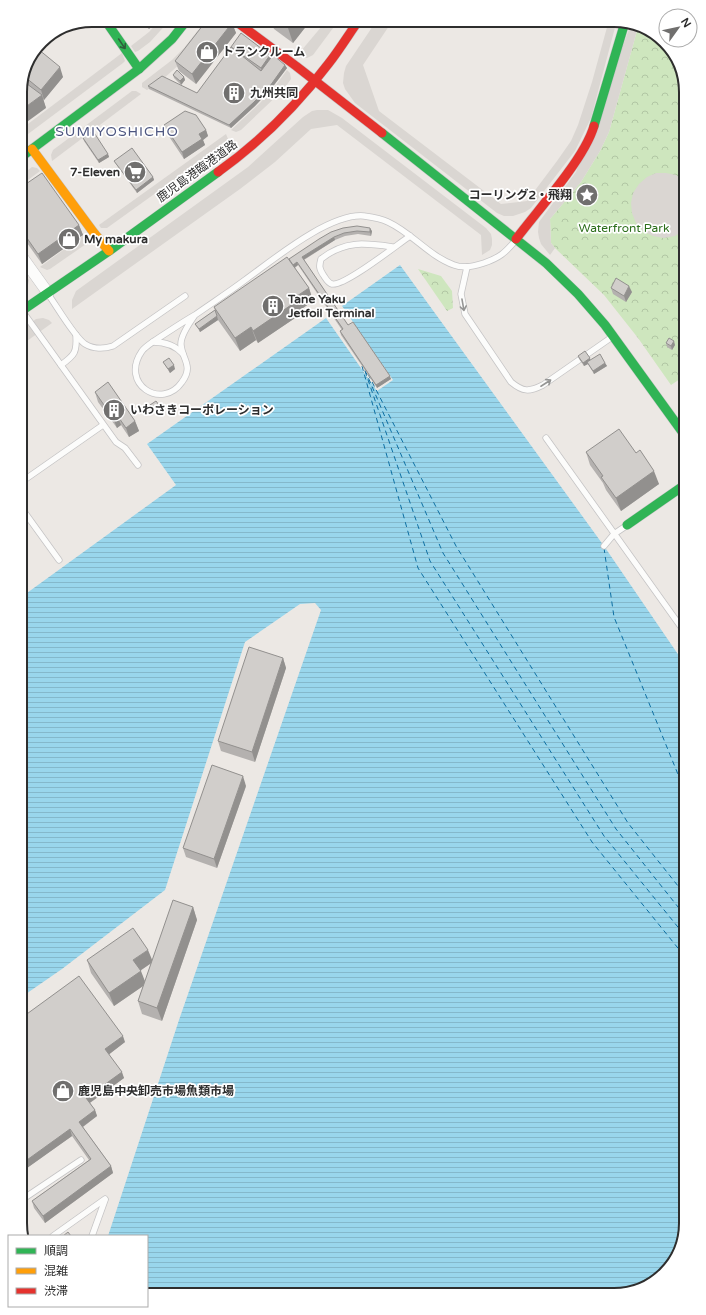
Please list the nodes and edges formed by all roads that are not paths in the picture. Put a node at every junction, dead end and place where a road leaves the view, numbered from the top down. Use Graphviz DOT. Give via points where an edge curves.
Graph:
graph roads {
  1 [pos="110,27"];
  2 [pos="181,27"];
  3 [pos="243,27"];
  4 [pos="354,27"];
  5 [pos="623,28"];
  6 [pos="139,69"];
  7 [pos="315,82"];
  8 [pos="32,148"];
  9 [pos="27,152"];
  10 [pos="410,236"];
  11 [pos="516,239"];
  12 [pos="393,248"];
  13 [pos="109,251"];
  14 [pos="27,264"];
  15 [pos="468,267"];
  16 [pos="48,293"];
  17 [pos="185,296"];
  18 [pos="27,307"];
  19 [pos="195,315"];
  20 [pos="27,319"];
  21 [pos="76,335"];
  22 [pos="614,335"];
  23 [pos="153,342"];
  24 [pos="184,355"];
  25 [pos="61,365"];
  26 [pos="103,425"];
  27 [pos="679,427"];
  28 [pos="546,438"];
  29 [pos="138,465"];
  30 [pos="27,479"];
  31 [pos="679,489"];
  32 [pos="27,516"];
  33 [pos="628,525"];
  34 [pos="614,534"];
  35 [pos="604,546"];
  36 [pos="59,560"];
  37 [pos="679,624"];
  38 [pos="81,1160"];
  39 [pos="27,1196"];
  40 [pos="54,1235"];
  41 [pos="92,1235"];
  1 -- 6 [label="street, one-way"];
  2 -- 6 [label="street"];
  3 -- 7 [label="street"];
  4 -- 7 [label="street, 鹿児島港臨港道路"];
  5 -- 11 [label="street" via="592,134 577,160"];
  6 -- 8 [label="street"];
  7 -- 11 [label="street"];
  7 -- 13 [label="street, 鹿児島港臨港道路" via="254,143 230,163"];
  8 -- 9 [label="street"];
  8 -- 13 [label="street"];
  10 -- 12 [label="lane"];
  10 -- 15 [label="lane" via="455,266"];
  10 -- 19 [label="lane" via="387,221 363,216 322,227"];
  11 -- 15 [label="lane" via="505,253 491,261"];
  11 -- 22 [label="street" via="578,294"];
  12 -- 12 [label="lane" via="341,283 333,285 328,282 320,270 321,259 344,246 366,244"];
  13 -- 16 [label="street, 鹿児島港臨港道路"];
  14 -- 16 [label="street"];
  15 -- 22 [label="lane, one-way" via="461,294 465,314 511,382 519,388 534,390 543,385"];
  16 -- 18 [label="street, 鹿児島港臨港道路"];
  16 -- 21 [label="lane"];
  17 -- 21 [label="lane" via="113,346 89,346"];
  19 -- 23 [label="lane"];
  19 -- 24 [label="lane" via="186,328 181,344"];
  20 -- 25 [label="lane"];
  21 -- 25 [label="lane" via="74,354"];
  22 -- 27 [label="street"];
  23 -- 24 [label="lane" via="168,344"];
  23 -- 24 [label="lane" via="143,349 135,367 140,385 148,391 165,394 176,390 187,372"];
  25 -- 26 [label="lane"];
  26 -- 29 [label="lane"];
  26 -- 30 [label="lane"];
  28 -- 34 [label="lane"];
  31 -- 33 [label="street"];
  32 -- 36 [label="lane"];
  33 -- 34 [label="lane"];
  34 -- 35 [label="lane"];
  34 -- 37 [label="lane"];
  38 -- 39 [label="lane"];
  40 -- 41 [label="lane" via="105,1199"];
}
